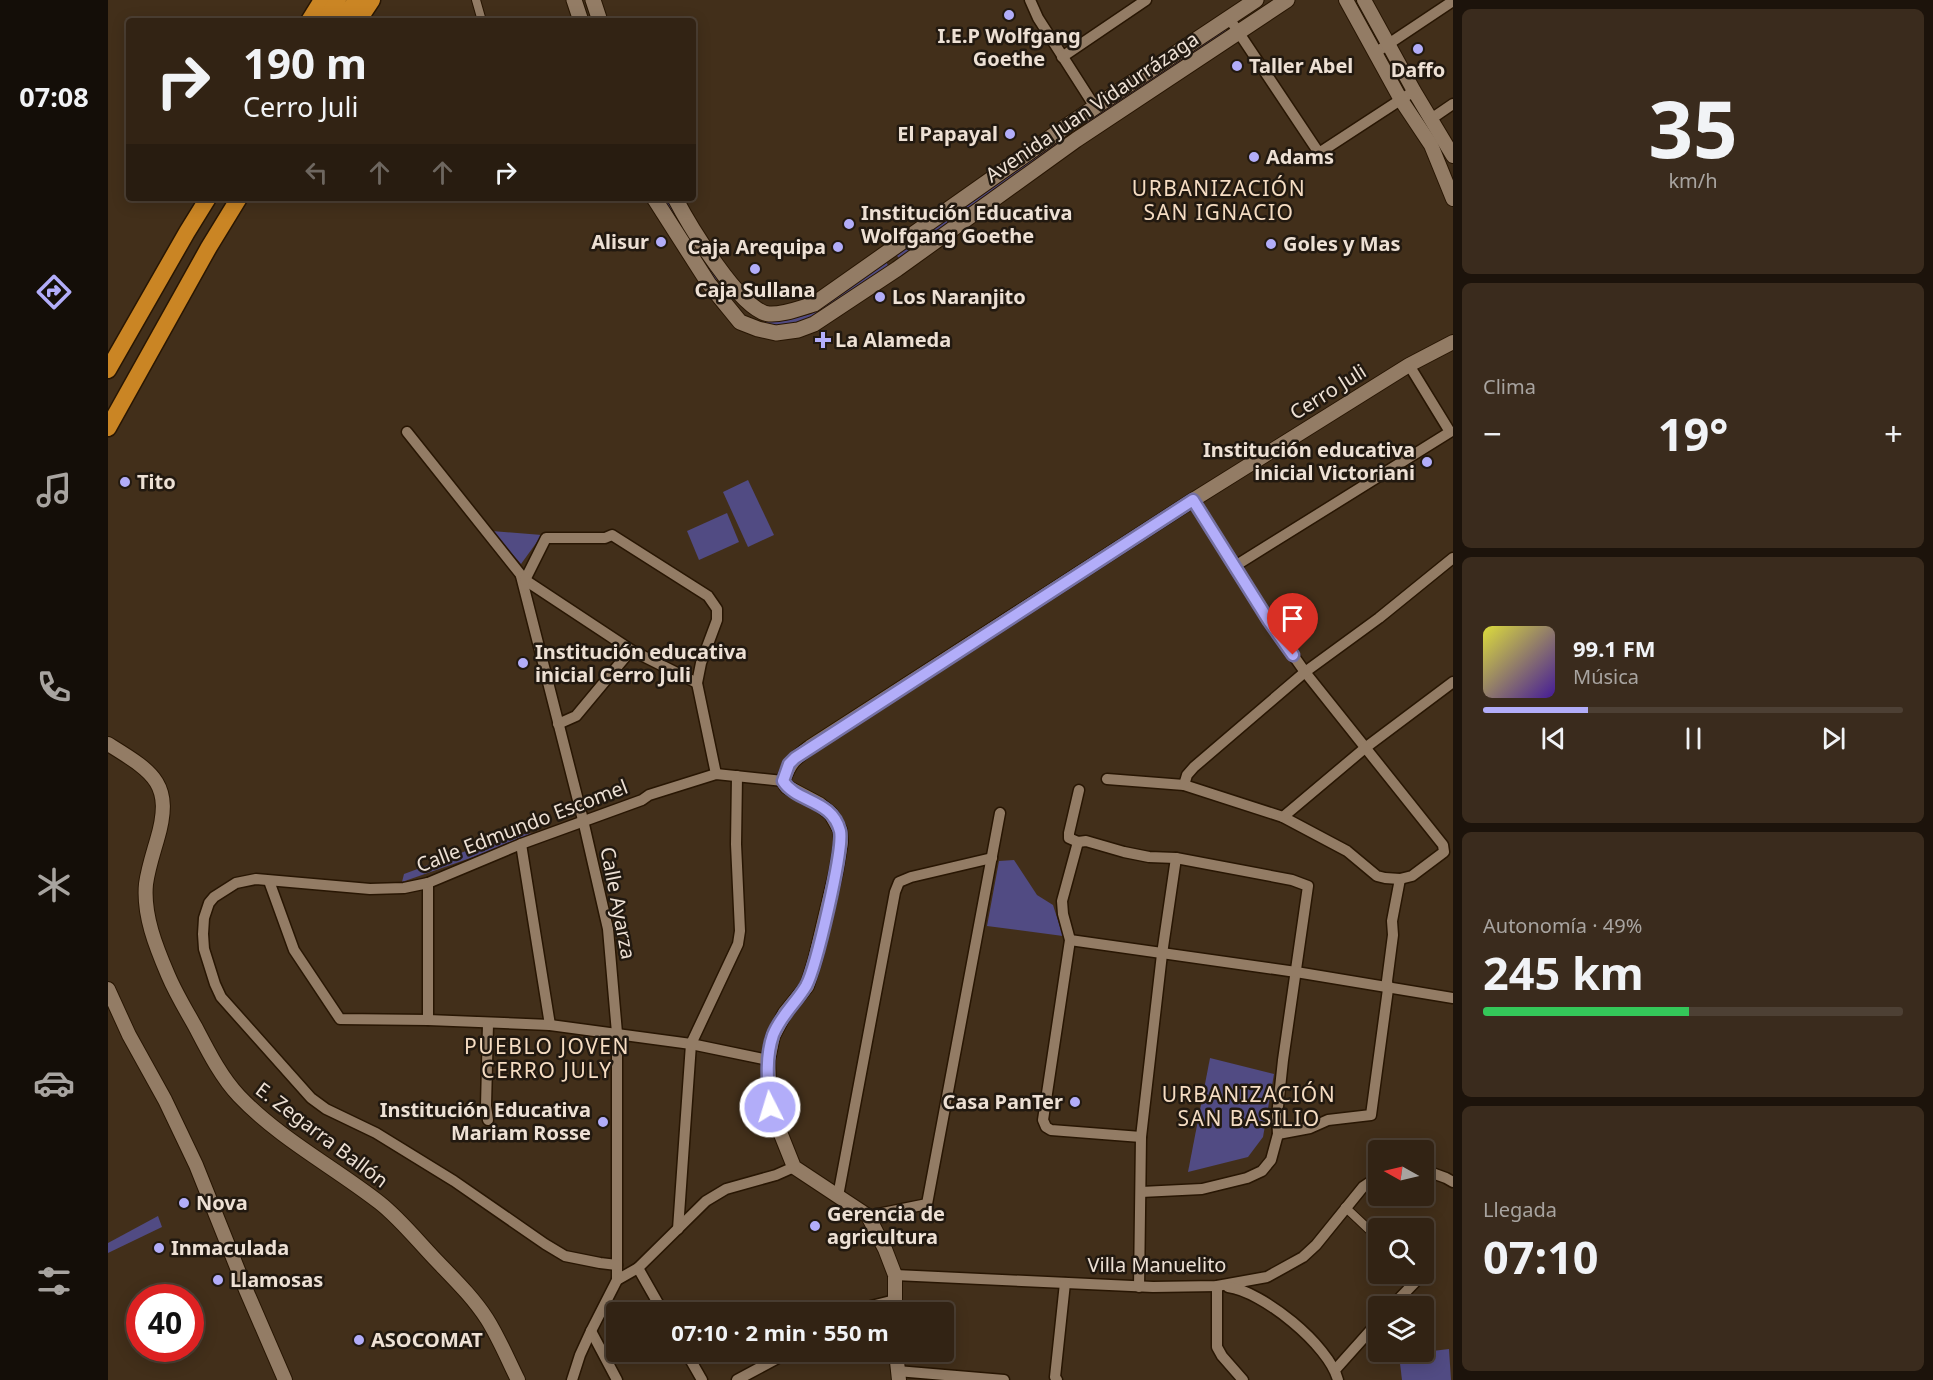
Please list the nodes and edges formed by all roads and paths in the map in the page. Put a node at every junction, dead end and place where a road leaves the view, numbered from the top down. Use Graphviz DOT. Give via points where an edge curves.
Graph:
graph roads {
  1 [pos="322,0"];
  2 [pos="339,0"];
  3 [pos="356,0"];
  4 [pos="372,0"];
  5 [pos="476,0"];
  6 [pos="574,0"];
  7 [pos="593,0"];
  8 [pos="1030,0"];
  9 [pos="1146,0"];
  10 [pos="1256,0"];
  11 [pos="1287,0"];
  12 [pos="1346,0"];
  13 [pos="1364,0"];
  14 [pos="1453,1"];
  15 [pos="311,18"];
  16 [pos="326,18"];
  17 [pos="344,18"];
  18 [pos="360,18"];
  19 [pos="481,18"];
  20 [pos="580,18"];
  21 [pos="599,18"];
  22 [pos="1229,18"];
  23 [pos="1239,32"];
  24 [pos="1388,45"];
  25 [pos="1375,53"];
  26 [pos="1062,57"];
  27 [pos="1414,91"];
  28 [pos="1401,100"];
  29 [pos="1453,104"];
  30 [pos="1095,107"];
  31 [pos="1431,119"];
  32 [pos="1453,156"];
  33 [pos="1449,176"];
  34 [pos="1453,199"];
  35 [pos="206,201"];
  36 [pos="237,201"];
  37 [pos="656,201"];
  38 [pos="677,201"];
  39 [pos="1453,342"];
  40 [pos="1409,365"];
  41 [pos="108,370"];
  42 [pos="108,428"];
  43 [pos="407,432"];
  44 [pos="1193,500"];
  45 [pos="1451,565"];
  46 [pos="1235,566"];
  47 [pos="523,578"];
  48 [pos="631,650"];
  49 [pos="1305,672"];
  50 [pos="1453,682"];
  51 [pos="697,683"];
  52 [pos="558,724"];
  53 [pos="108,744"];
  54 [pos="1365,748"];
  55 [pos="716,774"];
  56 [pos="737,776"];
  57 [pos="1107,778"];
  58 [pos="783,781"];
  59 [pos="1184,785"];
  60 [pos="1079,789"];
  61 [pos="1000,813"];
  62 [pos="1283,817"];
  63 [pos="583,820"];
  64 [pos="1078,842"];
  65 [pos="521,844"];
  66 [pos="992,858"];
  67 [pos="1176,858"];
  68 [pos="1400,879"];
  69 [pos="269,880"];
  70 [pos="428,883"];
  71 [pos="1070,940"];
  72 [pos="1162,954"];
  73 [pos="1296,972"];
  74 [pos="108,989"];
  75 [pos="1388,989"];
  76 [pos="1453,998"];
  77 [pos="428,1020"];
  78 [pos="488,1024"];
  79 [pos="550,1025"];
  80 [pos="617,1033"];
  81 [pos="691,1044"];
  82 [pos="768,1060"];
  83 [pos="488,1120"];
  84 [pos="1278,1134"];
  85 [pos="1141,1137"];
  86 [pos="794,1167"];
  87 [pos="1434,1174"];
  88 [pos="1453,1182"];
  89 [pos="1368,1184"];
  90 [pos="1142,1192"];
  91 [pos="838,1196"];
  92 [pos="1345,1208"];
  93 [pos="868,1216"];
  94 [pos="678,1229"];
  95 [pos="1368,1229"];
  96 [pos="616,1264"];
  97 [pos="638,1268"];
  98 [pos="895,1275"];
  99 [pos="617,1280"];
  100 [pos="1065,1282"];
  101 [pos="1412,1284"];
  102 [pos="1216,1286"];
  103 [pos="1139,1287"];
  104 [pos="1401,1296"];
  105 [pos="657,1302"];
  106 [pos="895,1302"];
  107 [pos="591,1331"];
  108 [pos="1368,1335"];
  109 [pos="692,1362"];
  110 [pos="770,1362"];
  111 [pos="1336,1375"];
  112 [pos="898,1376"];
  113 [pos="285,1380"];
  114 [pos="518,1380"];
  115 [pos="572,1380"];
  116 [pos="617,1380"];
  117 [pos="702,1380"];
  118 [pos="737,1380"];
  119 [pos="1004,1380"];
  120 [pos="1057,1380"];
  121 [pos="1243,1380"];
  1 -- 15 [label="highway"];
  2 -- 16 [label="highway"];
  3 -- 17 [label="highway"];
  4 -- 18 [label="highway"];
  5 -- 19 [label="street"];
  6 -- 20 [label="main road"];
  7 -- 21 [label="main road"];
  8 -- 26 [label="street"];
  9 -- 26 [label="street"];
  10 -- 22 [label="main road, Avenida Juan Vidaurrázaga"];
  11 -- 23 [label="main road, Avenida Juan Vidaurrázaga"];
  12 -- 25 [label="street"];
  13 -- 24 [label="street"];
  14 -- 24 [label="street"];
  22 -- 23 [label="street"];
  22 -- 30 [label="main road, Avenida Juan Vidaurrázaga"];
  23 -- 28 [label="street" via="1319,153"];
  23 -- 37 [label="main road, Avenida Juan Vidaurrázaga" via="1076,140 897,269 814,324 798,330 776,333 740,322 709,284"];
  24 -- 25 [label="street"];
  24 -- 27 [label="street"];
  25 -- 28 [label="street"];
  26 -- 30 [label="street"];
  27 -- 28 [label="street"];
  27 -- 31 [label="street"];
  28 -- 33 [label="street"];
  29 -- 31 [label="street"];
  30 -- 38 [label="main road, Avenida Juan Vidaurrázaga" via="838,288 814,304 792,310 768,314 745,300 721,271"];
  31 -- 32 [label="street"];
  33 -- 34 [label="street"];
  35 -- 41 [label="highway"];
  36 -- 42 [label="highway"];
  39 -- 40 [label="street, Cerro Juli"];
  40 -- 44 [label="street, Cerro Juli"];
  40 -- 46 [label="street" via="1450,432"];
  43 -- 47 [label="street"];
  44 -- 46 [label="street"];
  44 -- 58 [label="street, Cerro Juli" via="795,758"];
  45 -- 49 [label="street"];
  46 -- 49 [label="street"];
  47 -- 48 [label="street"];
  47 -- 51 [label="street" via="546,538 612,535 708,597 717,609"];
  47 -- 52 [label="street, Calle Ayarza"];
  48 -- 51 [label="street"];
  48 -- 52 [label="street" via="576,716"];
  49 -- 54 [label="street"];
  49 -- 59 [label="street" via="1194,767"];
  50 -- 54 [label="street"];
  51 -- 55 [label="street"];
  52 -- 63 [label="street, Calle Ayarza"];
  53 -- 114 [label="street, E. Zegarra Ballón" via="140,764 160,785 164,811 146,884 148,915 171,982 215,1063 247,1104 381,1204 408,1229 474,1301"];
  54 -- 62 [label="street"];
  54 -- 68 [label="street" via="1443,845 1444,852 1439,856 1412,876"];
  55 -- 56 [label="street, Calle Edmundo Escomel"];
  55 -- 63 [label="street, Calle Edmundo Escomel"];
  56 -- 58 [label="street, Calle Edmundo Escomel"];
  56 -- 81 [label="street" via="738,944"];
  57 -- 59 [label="street"];
  58 -- 82 [label="street" via="831,814 840,830 841,842 816,960 807,986 785,1013 773,1036"];
  59 -- 62 [label="street"];
  60 -- 64 [label="street" via="1069,833 1069,838"];
  61 -- 66 [label="street"];
  62 -- 68 [label="street" via="1347,851 1377,876"];
  63 -- 65 [label="street, Calle Edmundo Escomel"];
  63 -- 80 [label="street, Calle Ayarza" via="608,928"];
  64 -- 67 [label="street"];
  64 -- 71 [label="street" via="1062,901"];
  65 -- 70 [label="street, Calle Edmundo Escomel"];
  65 -- 79 [label="street"];
  66 -- 91 [label="street" via="899,882"];
  66 -- 93 [label="street" via="927,1204"];
  67 -- 72 [label="street"];
  67 -- 73 [label="street" via="1308,886"];
  68 -- 75 [label="street" via="1392,921"];
  69 -- 70 [label="street, Calle Edmundo Escomel" via="370,889"];
  69 -- 77 [label="street" via="294,950 340,1019"];
  69 -- 96 [label="street, Calle Edmundo Escomel" via="256,879 225,888 209,903 204,918 202,934 210,972 221,997 245,1025 311,1098 326,1109 376,1132 565,1256"];
  70 -- 77 [label="street"];
  71 -- 72 [label="street"];
  71 -- 85 [label="street" via="1043,1120 1051,1130"];
  72 -- 73 [label="street"];
  72 -- 85 [label="street"];
  73 -- 75 [label="street"];
  73 -- 84 [label="street" via="1278,1105"];
  74 -- 113 [label="street" via="196,1165"];
  75 -- 76 [label="street"];
  75 -- 84 [label="street" via="1371,1115 1328,1120"];
  77 -- 78 [label="street"];
  78 -- 79 [label="street"];
  78 -- 83 [label="street"];
  79 -- 80 [label="street"];
  80 -- 81 [label="street"];
  80 -- 96 [label="street, Calle Ayarza"];
  81 -- 82 [label="street"];
  81 -- 94 [label="street"];
  82 -- 86 [label="street" via="770,1107"];
  84 -- 90 [label="street" via="1271,1160 1262,1171 1247,1178 1202,1189"];
  85 -- 90 [label="street"];
  86 -- 91 [label="street"];
  86 -- 94 [label="street" via="726,1190 706,1201"];
  87 -- 88 [label="street"];
  89 -- 92 [label="street, Villa Manuelito"];
  90 -- 103 [label="street"];
  91 -- 93 [label="street"];
  92 -- 95 [label="street"];
  92 -- 102 [label="street, Villa Manuelito" via="1316,1245 1296,1262 1267,1277"];
  93 -- 98 [label="street"];
  94 -- 97 [label="street"];
  96 -- 99 [label="street, Calle Ayarza"];
  97 -- 99 [label="street"];
  97 -- 105 [label="street"];
  98 -- 100 [label="street, Villa Manuelito"];
  98 -- 106 [label="street"];
  99 -- 107 [label="street"];
  100 -- 103 [label="street, Villa Manuelito"];
  100 -- 120 [label="street"];
  101 -- 104 [label="street"];
  102 -- 103 [label="street, Villa Manuelito"];
  102 -- 111 [label="street" via="1254,1295 1311,1338"];
  102 -- 121 [label="street" via="1217,1347"];
  107 -- 115 [label="street"];
  107 -- 116 [label="street"];
  108 -- 111 [label="street"];
  109 -- 117 [label="street"];
  110 -- 118 [label="street"];
  112 -- 119 [label="street"];
}
